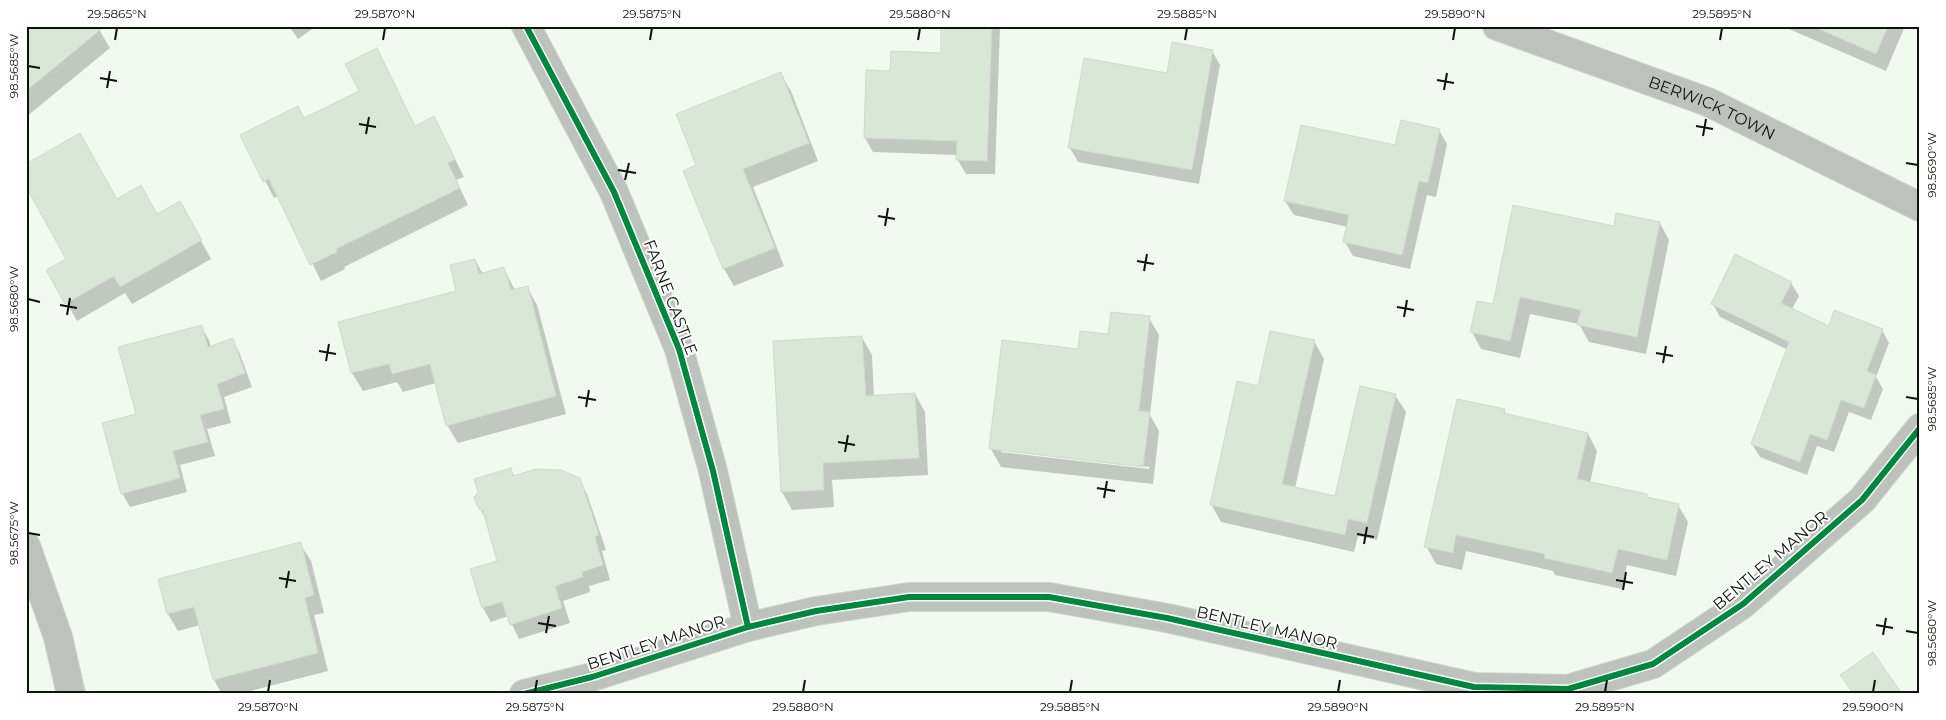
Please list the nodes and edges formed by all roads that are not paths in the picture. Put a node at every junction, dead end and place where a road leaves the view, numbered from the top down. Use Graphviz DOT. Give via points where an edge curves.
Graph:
graph roads {
  1 [pos="526,26"];
  2 [pos="1497,26"];
  3 [pos="1920,207"];
  4 [pos="1920,428"];
  5 [pos="26,546"];
  6 [pos="748,627"];
  7 [pos="71,694"];
  8 [pos="524,694"];
  1 -- 6 [label="street, FARNE CASTLE" via="614,192 679,349 713,471"];
  2 -- 3 [label="street, BERWICK TOWN" via="1708,102"];
  4 -- 6 [label="street, BENTLEY MANOR" via="1862,500 1743,604 1653,664 1568,689 1474,687 1167,618 1049,597 909,597 816,611"];
  5 -- 7 [label="street" via="58,637"];
  6 -- 8 [label="street, BENTLEY MANOR" via="592,677"];
}
